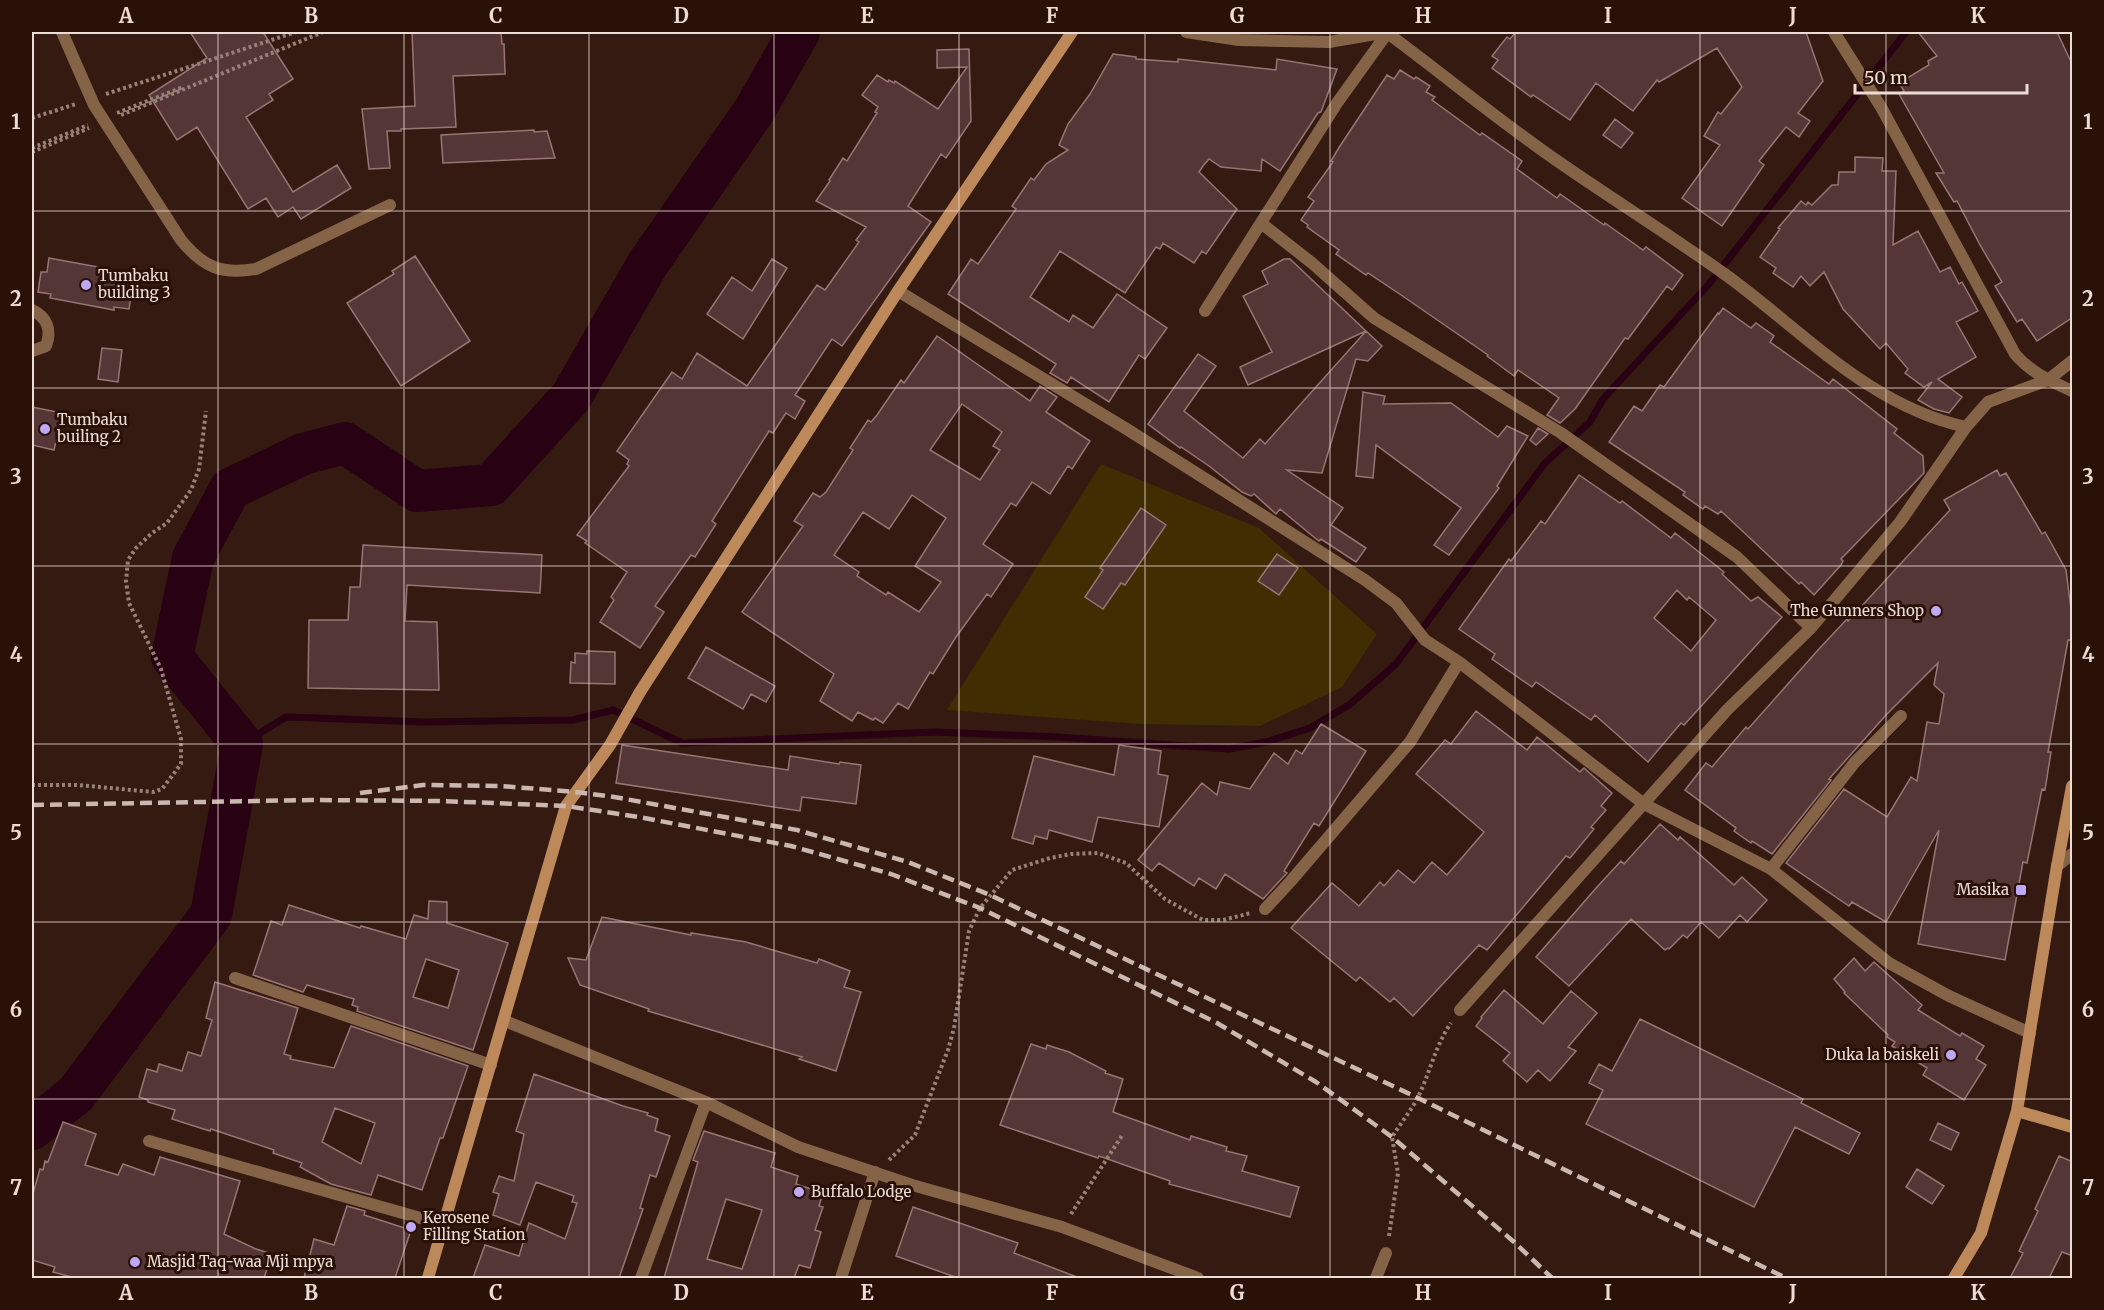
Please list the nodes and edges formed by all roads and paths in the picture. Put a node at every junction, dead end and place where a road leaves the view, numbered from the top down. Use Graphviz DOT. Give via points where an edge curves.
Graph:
graph roads {
  1 [pos="62,32"];
  2 [pos="296,32"];
  3 [pos="321,32"];
  4 [pos="1072,32"];
  5 [pos="1186,32"];
  6 [pos="1387,32"];
  7 [pos="1834,32"];
  8 [pos="98,97"];
  9 [pos="87,100"];
  10 [pos="109,116"];
  11 [pos="118,116"];
  12 [pos="32,118"];
  13 [pos="97,123"];
  14 [pos="32,150"];
  15 [pos="390,205"];
  16 [pos="1261,223"];
  17 [pos="898,291"];
  18 [pos="32,310"];
  19 [pos="1205,311"];
  20 [pos="32,351"];
  21 [pos="2073,361"];
  22 [pos="2048,380"];
  23 [pos="2073,391"];
  24 [pos="206,411"];
  25 [pos="1966,427"];
  26 [pos="1811,628"];
  27 [pos="1460,662"];
  28 [pos="1900,716"];
  29 [pos="32,785"];
  30 [pos="2073,786"];
  31 [pos="1644,804"];
  32 [pos="2073,854"];
  33 [pos="2057,867"];
  34 [pos="1771,869"];
  35 [pos="1265,909"];
  36 [pos="235,978"];
  37 [pos="1460,1010"];
  38 [pos="504,1021"];
  39 [pos="2030,1033"];
  40 [pos="491,1065"];
  41 [pos="706,1102"];
  42 [pos="2017,1111"];
  43 [pos="2073,1127"];
  44 [pos="1123,1134"];
  45 [pos="149,1141"];
  46 [pos="875,1172"];
  47 [pos="445,1225"];
  48 [pos="1062,1227"];
  49 [pos="1386,1253"];
  50 [pos="428,1278"];
  51 [pos="641,1278"];
  52 [pos="841,1278"];
  53 [pos="1198,1278"];
  54 [pos="1377,1278"];
  55 [pos="1954,1278"];
  1 -- 15 [label="street" via="94,105 181,240 206,264 225,270 256,269"];
  2 -- 8 [label="path"];
  3 -- 10 [label="path"];
  3 -- 11 [label="path"];
  4 -- 17 [label="street"];
  5 -- 6 [label="street" via="1239,40 1329,42"];
  6 -- 16 [label="street"];
  6 -- 25 [label="street" via="1555,160 1730,279 1868,386 1942,422"];
  7 -- 22 [label="street" via="1881,107 2015,354"];
  9 -- 12 [label="path"];
  13 -- 14 [label="path"];
  16 -- 19 [label="street"];
  16 -- 26 [label="street" via="1374,318 1561,433 1737,557"];
  17 -- 27 [label="street" via="1365,579 1396,603 1425,640"];
  17 -- 38 [label="street" via="640,692 610,745 566,806"];
  18 -- 20 [label="street" via="41,314 50,335 46,346"];
  21 -- 22 [label="street"];
  22 -- 23 [label="street"];
  22 -- 25 [label="street" via="1989,402"];
  24 -- 29 [label="path" via="199,469 191,490 167,523 136,548 128,560 126,581 129,603 161,669 181,739 181,764 162,789 153,792"];
  25 -- 26 [label="street" via="1900,522"];
  26 -- 31 [label="street" via="1728,710"];
  27 -- 31 [label="street"];
  27 -- 35 [label="street" via="1410,742"];
  28 -- 34 [label="street" via="1854,762"];
  30 -- 33 [label="street"];
  31 -- 34 [label="street"];
  31 -- 37 [label="street"];
  32 -- 33 [label="street"];
  33 -- 39 [label="street"];
  34 -- 39 [label="street" via="1888,963"];
  35 -- 46 [label="path" via="1223,920 1203,920 1165,899 1126,863 1098,853 1050,858 1012,870 980,908 969,931 954,1028 923,1118 915,1135"];
  36 -- 40 [label="street"];
  37 -- 49 [label="path" via="1442,1036 1418,1098 1392,1137 1398,1173"];
  38 -- 40 [label="street"];
  38 -- 41 [label="street"];
  39 -- 42 [label="street"];
  40 -- 47 [label="street"];
  41 -- 46 [label="street" via="798,1147"];
  41 -- 51 [label="street"];
  42 -- 43 [label="street"];
  42 -- 55 [label="street" via="1981,1233"];
  44 -- 48 [label="path"];
  45 -- 47 [label="street"];
  46 -- 48 [label="street"];
  46 -- 52 [label="street"];
  47 -- 50 [label="street"];
  48 -- 53 [label="street"];
  49 -- 54 [label="street"];
}
